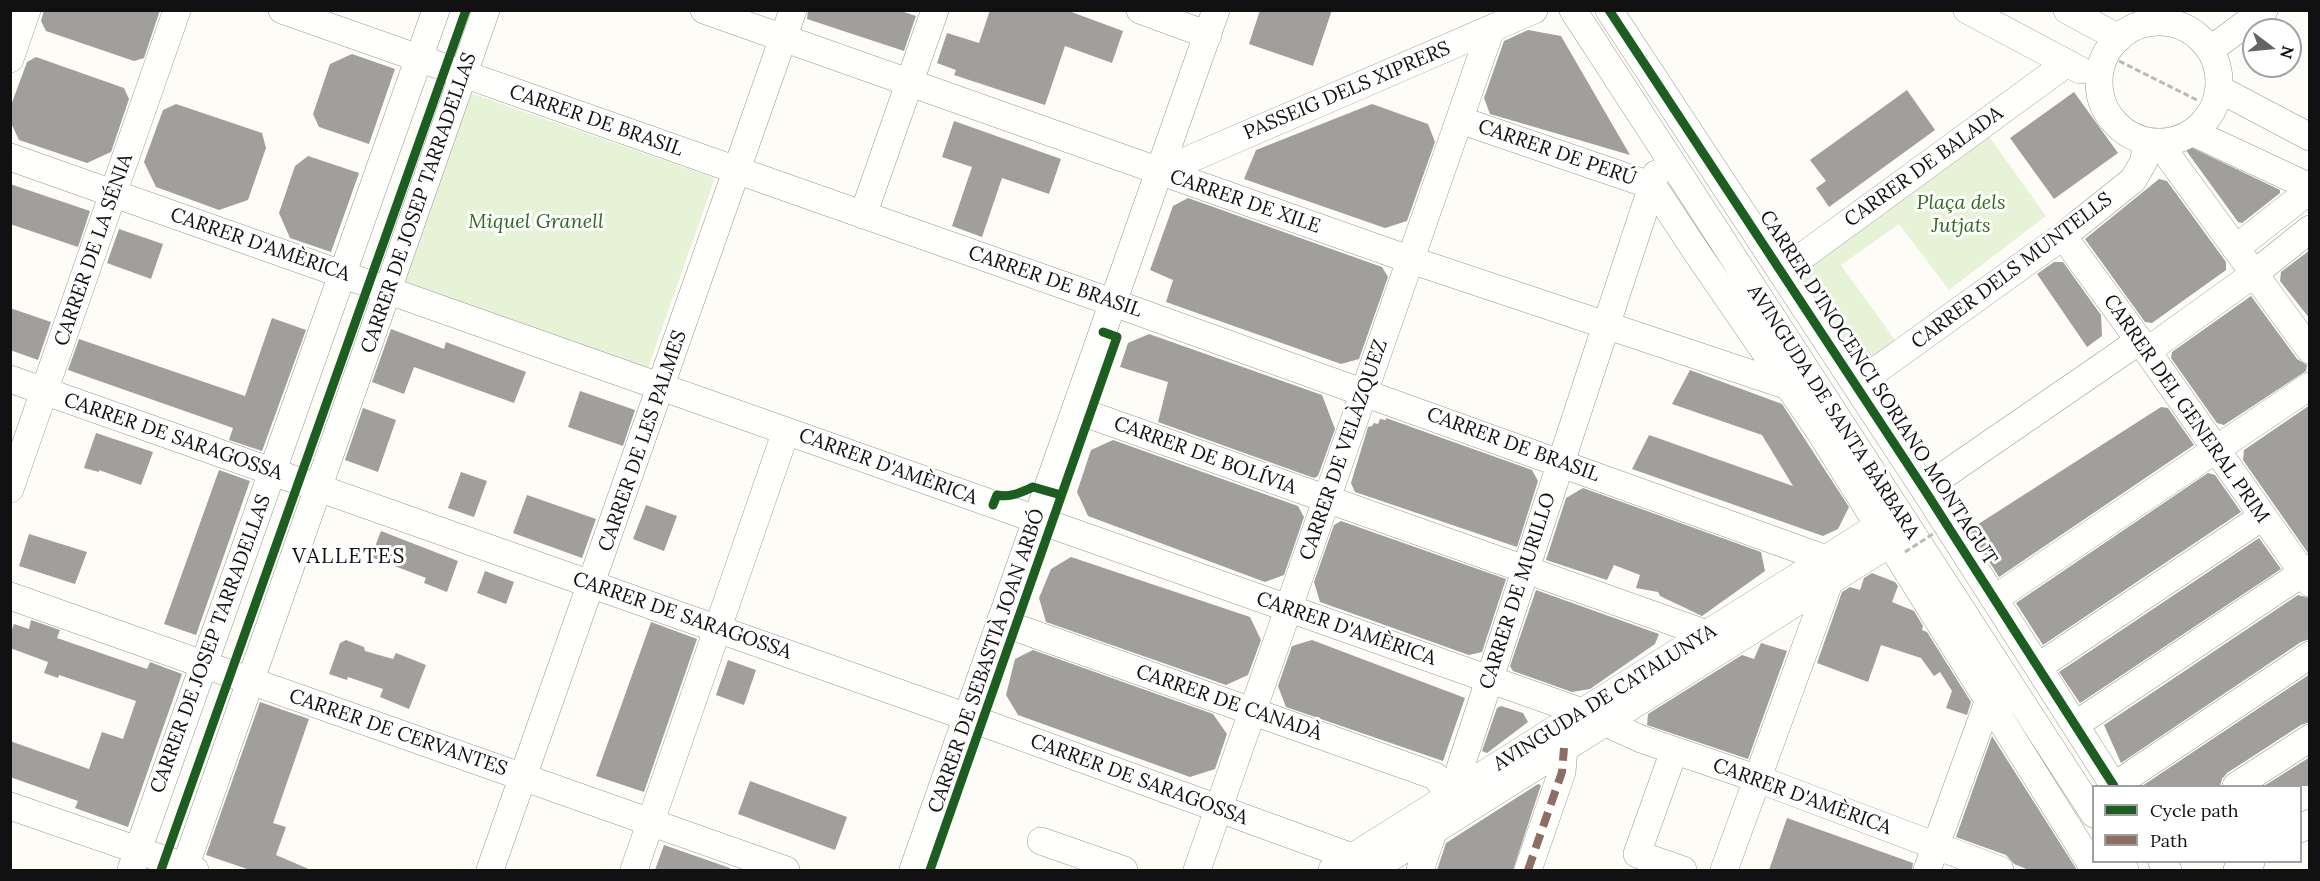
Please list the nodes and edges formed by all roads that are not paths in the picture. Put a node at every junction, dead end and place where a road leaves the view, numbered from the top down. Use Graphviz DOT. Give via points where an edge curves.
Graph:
graph roads {
  1 [pos="27,10"];
  2 [pos="177,10"];
  3 [pos="282,10"];
  4 [pos="436,10"];
  5 [pos="486,10"];
  6 [pos="704,10"];
  7 [pos="793,10"];
  8 [pos="935,10"];
  9 [pos="1140,10"];
  10 [pos="1534,10"];
  11 [pos="1609,10"];
  12 [pos="1967,10"];
  13 [pos="2067,10"];
  14 [pos="2264,10"];
  15 [pos="1575,11"];
  16 [pos="2141,17"];
  17 [pos="1212,23"];
  18 [pos="1491,29"];
  19 [pos="2119,38"];
  20 [pos="784,39"];
  21 [pos="2210,50"];
  22 [pos="419,58"];
  23 [pos="10,59"];
  24 [pos="2067,63"];
  25 [pos="464,74"];
  26 [pos="2100,79"];
  27 [pos="909,83"];
  28 [pos="2219,89"];
  29 [pos="1460,120"];
  30 [pos="1687,129"];
  31 [pos="2193,132"];
  32 [pos="2310,137"];
  33 [pos="2152,141"];
  34 [pos="1661,147"];
  35 [pos="10,156"];
  36 [pos="737,170"];
  37 [pos="1160,172"];
  38 [pos="1653,186"];
  39 [pos="2310,188"];
  40 [pos="114,193"];
  41 [pos="863,215"];
  42 [pos="2310,229"];
  43 [pos="2063,236"];
  44 [pos="2236,248"];
  45 [pos="1411,260"];
  46 [pos="1781,272"];
  47 [pos="342,274"];
  48 [pos="2254,274"];
  49 [pos="388,290"];
  50 [pos="1114,303"];
  51 [pos="1607,326"];
  52 [pos="2143,346"];
  53 [pos="2310,350"];
  54 [pos="10,379"];
  55 [pos="1856,385"];
  56 [pos="1788,386"];
  57 [pos="2310,386"];
  58 [pos="662,387"];
  59 [pos="45,391"];
  60 [pos="1364,392"];
  61 [pos="1076,410"];
  62 [pos="786,431"];
  63 [pos="2215,450"];
  64 [pos="1561,462"];
  65 [pos="272,472"];
  66 [pos="319,488"];
  67 [pos="10,489"];
  68 [pos="1924,489"];
  69 [pos="1326,500"];
  70 [pos="2262,517"];
  71 [pos="1037,520"];
  72 [pos="1891,541"];
  73 [pos="1828,569"];
  74 [pos="1525,570"];
  75 [pos="2307,575"];
  76 [pos="592,585"];
  77 [pos="10,596"];
  78 [pos="1994,599"];
  79 [pos="1288,609"];
  80 [pos="1000,622"];
  81 [pos="1758,626"];
  82 [pos="717,629"];
  83 [pos="1707,634"];
  84 [pos="1806,647"];
  85 [pos="2310,655"];
  86 [pos="204,664"];
  87 [pos="2038,667"];
  88 [pos="1488,679"];
  89 [pos="251,681"];
  90 [pos="1988,702"];
  91 [pos="1252,711"];
  92 [pos="967,717"];
  93 [pos="1593,717"];
  94 [pos="2075,725"];
  95 [pos="2310,738"];
  96 [pos="1563,748"];
  97 [pos="1674,751"];
  98 [pos="522,777"];
  99 [pos="1758,779"];
  100 [pos="2113,785"];
  101 [pos="2115,785"];
  102 [pos="2238,785"];
  103 [pos="1451,796"];
  104 [pos="10,806"];
  105 [pos="1219,810"];
  106 [pos="2092,811"];
  107 [pos="650,822"];
  108 [pos="1434,830"];
  109 [pos="1041,841"];
  110 [pos="1931,858"];
  111 [pos="134,860"];
  112 [pos="1352,866"];
  113 [pos="188,869"];
  114 [pos="490,870"];
  115 [pos="634,870"];
  116 [pos="786,870"];
  117 [pos="913,870"];
  118 [pos="1124,870"];
  119 [pos="1197,870"];
  120 [pos="1420,870"];
  121 [pos="1528,870"];
  122 [pos="1683,870"];
  123 [pos="1724,870"];
  124 [pos="2000,870"];
  125 [pos="2095,870"];
  1 -- 23 [label="street"];
  2 -- 40 [label="street, CARRER DE LA SÉNIA"];
  3 -- 22 [label="street, CARRER DE BRASIL"];
  4 -- 22 [label="street, CARRER DE JOSEP TARRADELLAS"];
  5 -- 25 [label="street, CARRER DE JOSEP TARRADELLAS"];
  6 -- 20 [label="street, CARRER DE XILE"];
  7 -- 20 [label="street, CARRER DE LES PALMES"];
  8 -- 27 [label="street"];
  9 -- 17 [label="street"];
  10 -- 18 [label="street, PASSEIG DELS XIPRERS"];
  11 -- 30 [label="street, CARRER D'INOCENCI SORIANO MONTAGUT"];
  12 -- 24 [label="street"];
  13 -- 19 [label="street"];
  14 -- 21 [label="street"];
  15 -- 34 [label="street, AVINGUDA DE SANTA BÀRBARA"];
  16 -- 19 [label="street"];
  16 -- 21 [label="street" via="2184,27"];
  17 -- 37 [label="street, CARRER DE SEBASTIÀ JOAN ARBÓ"];
  18 -- 29 [label="street, CARRER DE VELÀZQUEZ"];
  18 -- 37 [label="street, PASSEIG DELS XIPRERS"];
  19 -- 26 [label="street" via="2106,55"];
  20 -- 27 [label="street, CARRER DE XILE"];
  20 -- 36 [label="street, CARRER DE LES PALMES"];
  21 -- 28 [label="street" via="2217,65"];
  22 -- 25 [label="street, CARRER DE BRASIL"];
  22 -- 47 [label="street, CARRER DE JOSEP TARRADELLAS"];
  24 -- 26 [label="street"];
  24 -- 46 [label="street, CARRER DE BALADA"];
  25 -- 36 [label="street, CARRER DE BRASIL"];
  25 -- 49 [label="street, CARRER DE JOSEP TARRADELLAS"];
  26 -- 33 [label="street" via="2102,100 2112,118 2127,133"];
  27 -- 37 [label="street, CARRER DE XILE"];
  27 -- 41 [label="street"];
  28 -- 31 [label="street" via="2209,115"];
  28 -- 32 [label="street"];
  29 -- 38 [label="street, CARRER DE PERÚ"];
  29 -- 45 [label="street, CARRER DE VELÀZQUEZ"];
  30 -- 34 [label="street"];
  30 -- 46 [label="street, CARRER D'INOCENCI SORIANO MONTAGUT"];
  31 -- 33 [label="street" via="2176,139"];
  31 -- 39 [label="street"];
  33 -- 43 [label="street, CARRER DELS MUNTELLS" via="2133,180"];
  33 -- 44 [label="street"];
  34 -- 38 [label="street, CARRER DE MURILLO"];
  34 -- 106 [label="street, AVINGUDA DE SANTA BÀRBARA"];
  35 -- 40 [label="street, CARRER D'AMÈRICA"];
  36 -- 41 [label="street, CARRER DE BRASIL"];
  36 -- 58 [label="street, CARRER DE LES PALMES"];
  37 -- 45 [label="street, CARRER DE XILE"];
  37 -- 50 [label="street, CARRER DE SEBASTIÀ JOAN ARBÓ"];
  38 -- 51 [label="street, CARRER DE MURILLO"];
  38 -- 56 [label="street, AVINGUDA DE SANTA BÀRBARA"];
  39 -- 44 [label="street"];
  40 -- 47 [label="street, CARRER D'AMÈRICA"];
  40 -- 59 [label="street, CARRER DE LA SÉNIA"];
  41 -- 50 [label="street, CARRER DE BRASIL"];
  42 -- 48 [label="street"];
  43 -- 52 [label="street, CARRER DEL GENERAL PRIM"];
  43 -- 55 [label="street, CARRER DELS MUNTELLS"];
  44 -- 48 [label="street"];
  45 -- 51 [label="street, CARRER DE XILE"];
  45 -- 60 [label="street, CARRER DE VELÀZQUEZ"];
  46 -- 55 [label="street, CARRER D'INOCENCI SORIANO MONTAGUT"];
  47 -- 49 [label="street, CARRER D'AMÈRICA"];
  47 -- 65 [label="street, CARRER DE JOSEP TARRADELLAS"];
  48 -- 52 [label="street"];
  48 -- 53 [label="street"];
  49 -- 58 [label="street, CARRER D'AMÈRICA"];
  49 -- 66 [label="street, CARRER DE JOSEP TARRADELLAS"];
  50 -- 60 [label="street, CARRER DE BRASIL"];
  50 -- 61 [label="street, CARRER DE SEBASTIÀ JOAN ARBÓ"];
  51 -- 56 [label="street, CARRER DE XILE"];
  51 -- 64 [label="street, CARRER DE MURILLO"];
  52 -- 63 [label="street, CARRER DEL GENERAL PRIM"];
  52 -- 68 [label="street"];
  54 -- 59 [label="street, CARRER DE SARAGOSSA"];
  55 -- 68 [label="street, CARRER D'INOCENCI SORIANO MONTAGUT"];
  56 -- 72 [label="street, AVINGUDA DE SANTA BÀRBARA"];
  57 -- 63 [label="street"];
  58 -- 62 [label="street, CARRER D'AMÈRICA"];
  58 -- 76 [label="street, CARRER DE LES PALMES"];
  59 -- 65 [label="street, CARRER DE SARAGOSSA"];
  59 -- 67 [label="street, CARRER DE LA SÉNIA"];
  60 -- 64 [label="street, CARRER DE BRASIL"];
  60 -- 69 [label="street, CARRER DE VELÀZQUEZ"];
  61 -- 69 [label="street, CARRER DE BOLÍVIA"];
  61 -- 71 [label="street, CARRER DE SEBASTIÀ JOAN ARBÓ"];
  62 -- 71 [label="street, CARRER D'AMÈRICA"];
  62 -- 82 [label="street"];
  63 -- 70 [label="street, CARRER DEL GENERAL PRIM"];
  63 -- 78 [label="street"];
  64 -- 73 [label="street, CARRER DE BRASIL"];
  64 -- 74 [label="street, CARRER DE MURILLO"];
  65 -- 66 [label="street, CARRER DE SARAGOSSA"];
  65 -- 86 [label="street, CARRER DE JOSEP TARRADELLAS"];
  66 -- 76 [label="street, CARRER DE SARAGOSSA"];
  66 -- 89 [label="street, CARRER DE JOSEP TARRADELLAS"];
  68 -- 78 [label="street, CARRER D'INOCENCI SORIANO MONTAGUT"];
  69 -- 74 [label="street, CARRER DE BOLÍVIA"];
  69 -- 79 [label="street, CARRER DE VELÀZQUEZ"];
  70 -- 75 [label="street, CARRER DEL GENERAL PRIM"];
  70 -- 87 [label="street"];
  71 -- 79 [label="street, CARRER D'AMÈRICA"];
  71 -- 80 [label="street, CARRER DE SEBASTIÀ JOAN ARBÓ"];
  72 -- 73 [label="street"];
  72 -- 90 [label="street, AVINGUDA DE SANTA BÀRBARA"];
  73 -- 81 [label="street"];
  73 -- 83 [label="street, AVINGUDA DE CATALUNYA"];
  73 -- 84 [label="street"];
  74 -- 83 [label="street, CARRER DE BOLÍVIA"];
  74 -- 88 [label="street, CARRER DE MURILLO"];
  75 -- 94 [label="street"];
  76 -- 82 [label="street, CARRER DE SARAGOSSA"];
  76 -- 98 [label="street, CARRER DE LES PALMES"];
  77 -- 86 [label="street, CARRER DE CERVANTES"];
  78 -- 87 [label="street, CARRER D'INOCENCI SORIANO MONTAGUT"];
  79 -- 88 [label="street, CARRER D'AMÈRICA"];
  79 -- 91 [label="street, CARRER DE VELÀZQUEZ"];
  80 -- 91 [label="street, CARRER DE CANADÀ"];
  80 -- 92 [label="street, CARRER DE SEBASTIÀ JOAN ARBÓ"];
  81 -- 84 [label="street" via="1786,623 1797,630"];
  81 -- 93 [label="street"];
  82 -- 92 [label="street, CARRER DE SARAGOSSA"];
  82 -- 107 [label="street"];
  83 -- 93 [label="street, AVINGUDA DE CATALUNYA"];
  84 -- 99 [label="street"];
  85 -- 101 [label="street"];
  86 -- 89 [label="street, CARRER DE CERVANTES"];
  86 -- 111 [label="street, CARRER DE JOSEP TARRADELLAS"];
  87 -- 94 [label="street, CARRER D'INOCENCI SORIANO MONTAGUT"];
  88 -- 93 [label="street, CARRER D'AMÈRICA"];
  88 -- 103 [label="street, CARRER DE MURILLO"];
  89 -- 98 [label="street, CARRER DE CERVANTES"];
  89 -- 113 [label="street, CARRER DE JOSEP TARRADELLAS"];
  90 -- 110 [label="street"];
  90 -- 125 [label="street, AVINGUDA DE SANTA BÀRBARA"];
  91 -- 103 [label="street, CARRER DE CANADÀ" via="1435,776"];
  91 -- 105 [label="street, CARRER DE VELÀZQUEZ"];
  92 -- 105 [label="street, CARRER DE SARAGOSSA"];
  92 -- 117 [label="street, CARRER DE SEBASTIÀ JOAN ARBÓ"];
  93 -- 96 [label="street"];
  93 -- 97 [label="street, CARRER D'AMÈRICA"];
  93 -- 103 [label="street, AVINGUDA DE CATALUNYA"];
  94 -- 100 [label="street, CARRER D'INOCENCI SORIANO MONTAGUT"];
  95 -- 102 [label="street"];
  96 -- 108 [label="street"];
  96 -- 121 [label="street" via="1562,772"];
  97 -- 99 [label="street, CARRER D'AMÈRICA"];
  97 -- 122 [label="street" via="1637,854"];
  98 -- 107 [label="street, CARRER DE CERVANTES"];
  98 -- 114 [label="street, CARRER DE LES PALMES"];
  99 -- 110 [label="street, CARRER D'AMÈRICA"];
  99 -- 123 [label="street"];
  103 -- 112 [label="street, AVINGUDA DE CATALUNYA"];
  104 -- 111 [label="street"];
  105 -- 112 [label="street, CARRER DE SARAGOSSA"];
  105 -- 119 [label="street, CARRER DE VELÀZQUEZ"];
  107 -- 115 [label="street"];
  107 -- 116 [label="street, CARRER DE CERVANTES"];
  108 -- 112 [label="street"];
  108 -- 120 [label="street"];
  109 -- 118 [label="street"];
  110 -- 124 [label="street, CARRER D'AMÈRICA"];
  111 -- 113 [label="street"];
}
